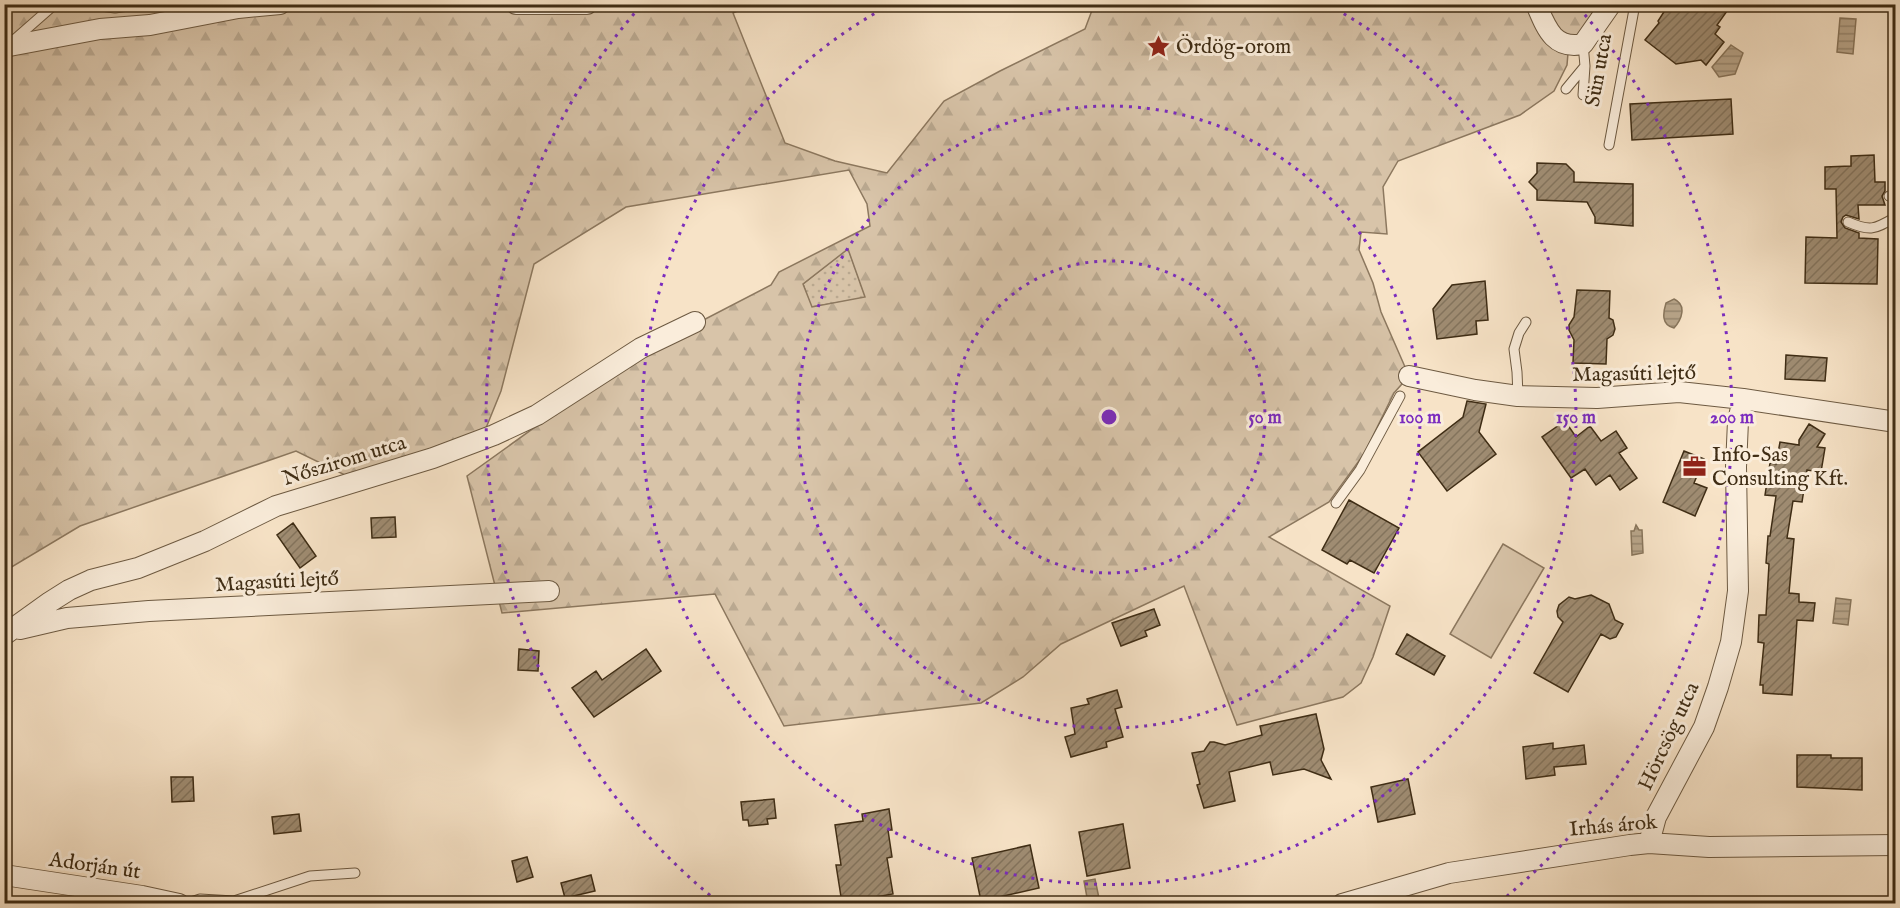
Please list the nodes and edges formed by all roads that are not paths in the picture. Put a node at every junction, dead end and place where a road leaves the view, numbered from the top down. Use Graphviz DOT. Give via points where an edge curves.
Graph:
graph roads {
  1 [pos="55,4"];
  2 [pos="87,4"];
  3 [pos="140,4"];
  4 [pos="280,4"];
  5 [pos="516,4"];
  6 [pos="587,4"];
  7 [pos="1536,4"];
  8 [pos="1611,4"];
  9 [pos="1635,4"];
  10 [pos="1583,44"];
  11 [pos="6,47"];
  12 [pos="1585,66"];
  13 [pos="1566,89"];
  14 [pos="1583,95"];
  15 [pos="1609,145"];
  16 [pos="1896,217"];
  17 [pos="1848,222"];
  18 [pos="695,322"];
  19 [pos="1526,322"];
  20 [pos="1409,376"];
  21 [pos="1400,396"];
  22 [pos="1518,396"];
  23 [pos="1743,399"];
  24 [pos="1896,422"];
  25 [pos="1336,503"];
  26 [pos="549,591"];
  27 [pos="6,633"];
  28 [pos="1649,843"];
  29 [pos="1896,845"];
  30 [pos="355,873"];
  31 [pos="4,875"];
  32 [pos="140,900"];
  33 [pos="1369,900"];
  34 [pos="179,903"];
  35 [pos="186,903"];
  36 [pos="1342,903"];
  1 -- 11 [label="lane"];
  2 -- 3 [label="lane" via="115,8"];
  4 -- 11 [label="street"];
  5 -- 6 [label="street"];
  7 -- 10 [label="street, Sün utca" via="1547,30 1557,41 1571,46"];
  8 -- 10 [label="street, Sün utca"];
  9 -- 15 [label="lane, Sün utca"];
  10 -- 12 [label="lane, Sün utca"];
  12 -- 13 [label="lane, Sün utca"];
  12 -- 14 [label="lane, Sün utca"];
  16 -- 17 [label="lane" via="1874,229"];
  18 -- 27 [label="street, Nőszirom utca" via="640,348 554,405 494,435 276,506 138,568 91,580 69,590"];
  19 -- 22 [label="lane" via="1514,349"];
  20 -- 22 [label="street, Magasúti lejtő"];
  21 -- 25 [label="lane" via="1360,470"];
  22 -- 23 [label="street, Magasúti lejtő" via="1597,399 1679,392"];
  23 -- 24 [label="street, Magasúti lejtő"];
  23 -- 28 [label="street, Hörcsög utca" via="1736,467 1738,591 1731,642 1704,727 1656,817"];
  26 -- 27 [label="street, Magasúti lejtő" via="149,611 68,618"];
  28 -- 29 [label="street, Irhás árok" via="1709,847"];
  28 -- 33 [label="street, Irhás árok" via="1449,873"];
  30 -- 35 [label="lane" via="310,876 234,901 200,899"];
  31 -- 32 [label="street, Adorján út"];
  32 -- 34 [label="street, Adorján út"];
  33 -- 36 [label="street, Irhás árok"];
}
